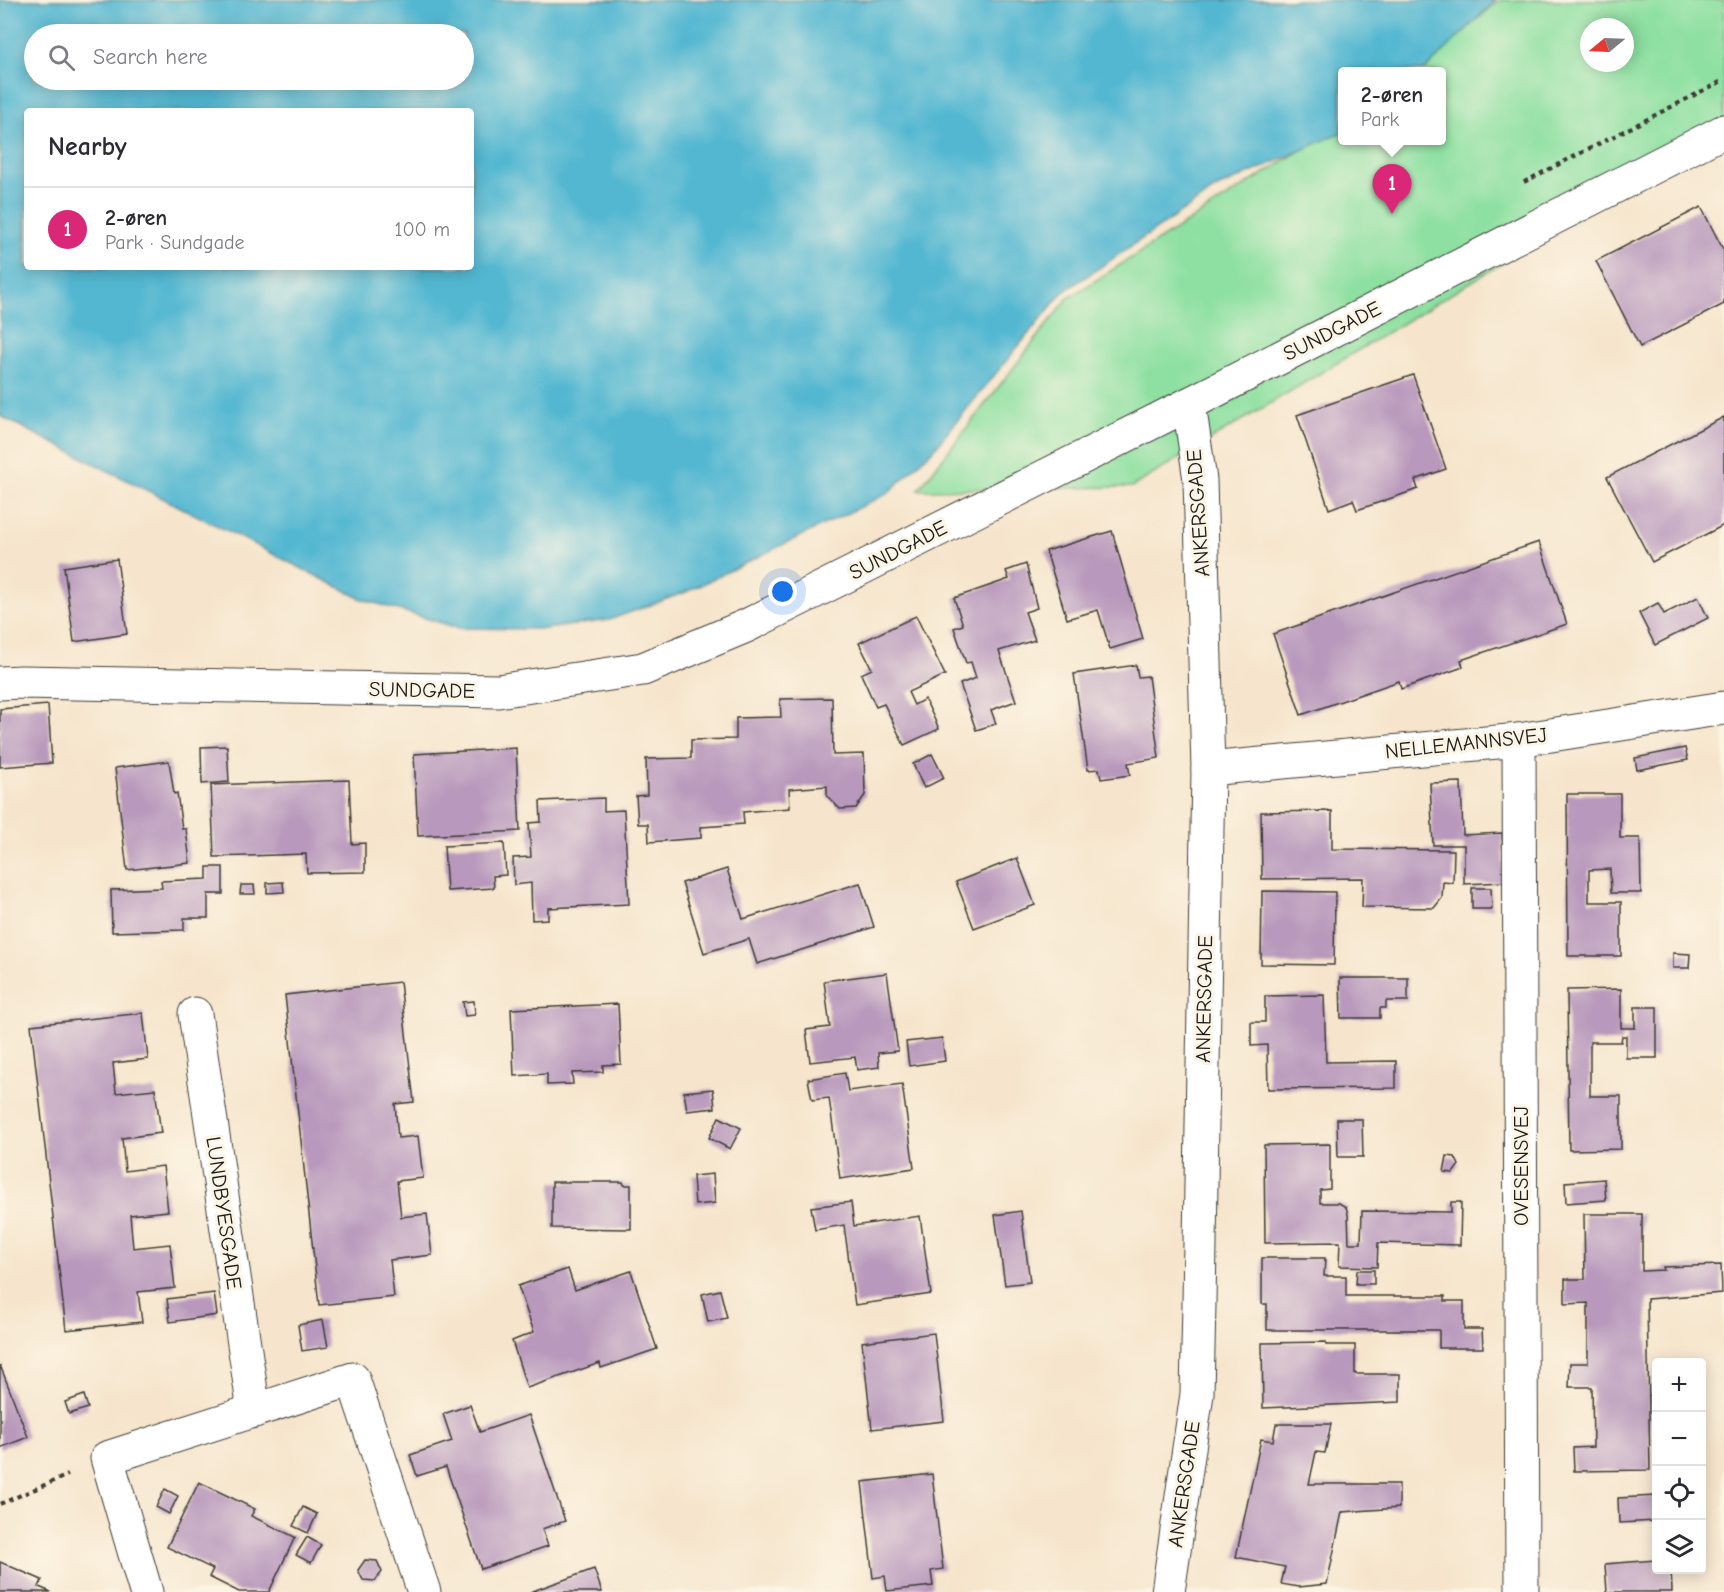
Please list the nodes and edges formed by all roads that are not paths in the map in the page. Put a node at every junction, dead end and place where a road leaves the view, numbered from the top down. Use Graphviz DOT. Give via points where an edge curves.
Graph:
graph roads {
  1 [pos="1724,130"];
  2 [pos="1189,404"];
  3 [pos="0,683"];
  4 [pos="1724,708"];
  5 [pos="1520,740"];
  6 [pos="1208,769"];
  7 [pos="195,1014"];
  8 [pos="254,1412"];
  9 [pos="146,1592"];
  10 [pos="424,1592"];
  11 [pos="1168,1592"];
  12 [pos="1522,1592"];
  1 -- 2 [label="street, SUNDGADE"];
  2 -- 3 [label="street, SUNDGADE" via="746,626 643,669 498,691"];
  2 -- 6 [label="street, ANKERSGADE" via="1200,480"];
  4 -- 5 [label="street, NELLEMANNSVEJ"];
  5 -- 6 [label="street, NELLEMANNSVEJ"];
  5 -- 12 [label="street, OVESENSVEJ"];
  6 -- 11 [label="street, ANKERSGADE" via="1197,1394"];
  7 -- 8 [label="street, LUNDBYESGADE"];
  8 -- 9 [label="street" via="107,1458"];
  8 -- 10 [label="street" via="353,1379"];
}
